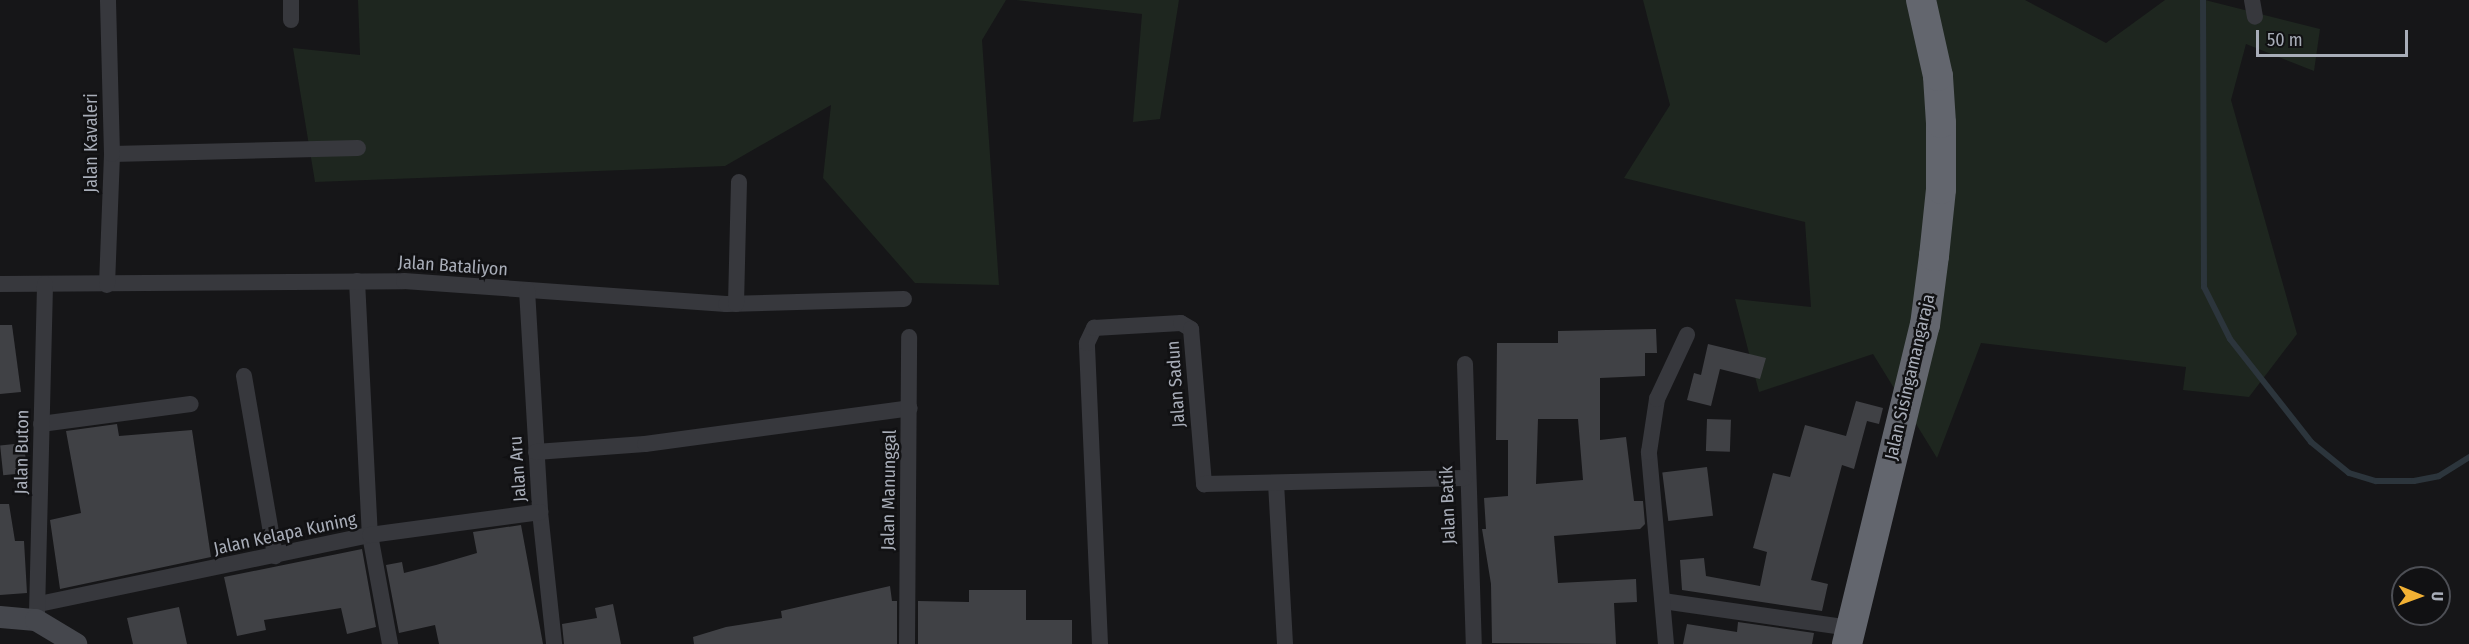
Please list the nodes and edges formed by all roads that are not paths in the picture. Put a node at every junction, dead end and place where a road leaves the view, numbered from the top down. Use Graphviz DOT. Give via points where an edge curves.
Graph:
graph roads {
  1 [pos="108,0"];
  2 [pos="291,0"];
  3 [pos="1921,0"];
  4 [pos="291,20"];
  5 [pos="358,148"];
  6 [pos="112,154"];
  7 [pos="739,182"];
  8 [pos="357,281"];
  9 [pos="0,284"];
  10 [pos="45,284"];
  11 [pos="107,285"];
  12 [pos="527,290"];
  13 [pos="903,299"];
  14 [pos="735,304"];
  15 [pos="1686,335"];
  16 [pos="909,337"];
  17 [pos="1465,364"];
  18 [pos="244,376"];
  19 [pos="191,404"];
  20 [pos="910,408"];
  21 [pos="41,424"];
  22 [pos="536,452"];
  23 [pos="1465,478"];
  24 [pos="1276,483"];
  25 [pos="540,512"];
  26 [pos="370,535"];
  27 [pos="275,556"];
  28 [pos="1663,601"];
  29 [pos="38,612"];
  30 [pos="0,617"];
  31 [pos="1848,636"];
  32 [pos="76,644"];
  33 [pos="390,644"];
  34 [pos="555,644"];
  35 [pos="907,644"];
  36 [pos="1100,644"];
  37 [pos="1285,644"];
  38 [pos="1474,644"];
  39 [pos="1666,644"];
  1 -- 6 [label="street, Jalan Kavaleri"];
  2 -- 4 [label="street"];
  3 -- 31 [label="highway, Jalan Sisingamangaraja" via="1938,76 1941,123 1941,189 1934,256 1925,325"];
  5 -- 6 [label="street"];
  6 -- 11 [label="street, Jalan Kavaleri"];
  7 -- 14 [label="street"];
  8 -- 11 [label="street, Jalan Bataliyon"];
  8 -- 12 [label="street, Jalan Bataliyon"];
  8 -- 26 [label="street"];
  9 -- 10 [label="street, Jalan Bataliyon"];
  10 -- 11 [label="street, Jalan Bataliyon"];
  10 -- 21 [label="street, Jalan Buton"];
  12 -- 14 [label="street, Jalan Bataliyon"];
  12 -- 22 [label="street, Jalan Aru"];
  13 -- 14 [label="street, Jalan Bataliyon"];
  15 -- 28 [label="street" via="1657,399 1651,429"];
  16 -- 20 [label="street, Jalan Manunggal"];
  17 -- 23 [label="street, Jalan Batik"];
  18 -- 27 [label="street"];
  19 -- 21 [label="street"];
  20 -- 22 [label="street" via="666,441"];
  20 -- 35 [label="street, Jalan Manunggal"];
  21 -- 29 [label="street, Jalan Buton"];
  22 -- 25 [label="street, Jalan Aru"];
  23 -- 24 [label="street, Jalan Sadun"];
  23 -- 38 [label="street, Jalan Batik"];
  24 -- 36 [label="street, Jalan Sadun" via="1204,484 1191,329 1181,323 1094,328 1088,332"];
  24 -- 37 [label="street"];
  25 -- 26 [label="street, Jalan Kelapa Kuning"];
  25 -- 34 [label="street, Jalan Aru"];
  26 -- 27 [label="street, Jalan Kelapa Kuning"];
  26 -- 33 [label="street"];
  27 -- 29 [label="street, Jalan Kelapa Kuning"];
  28 -- 31 [label="street"];
  28 -- 39 [label="street"];
  29 -- 30 [label="street"];
  29 -- 32 [label="street"];
}
